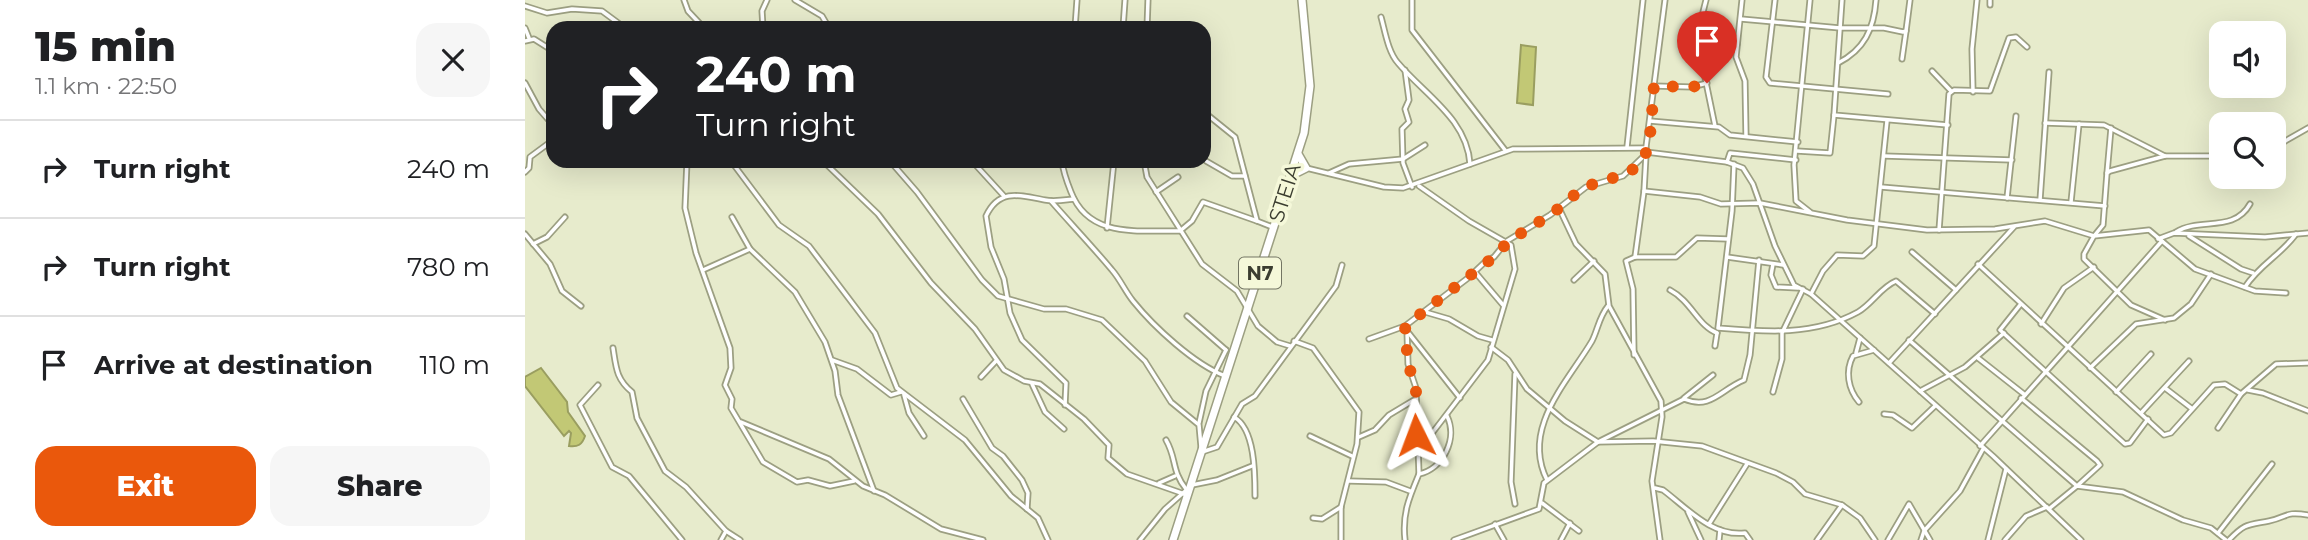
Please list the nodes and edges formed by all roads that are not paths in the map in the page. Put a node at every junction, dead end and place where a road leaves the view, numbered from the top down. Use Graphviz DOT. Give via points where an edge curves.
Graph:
graph roads {
  1 [pos="684,0"];
  2 [pos="767,0"];
  3 [pos="795,0"];
  4 [pos="1077,0"];
  5 [pos="1125,0"];
  6 [pos="1148,0"];
  7 [pos="1302,0"];
  8 [pos="1412,0"];
  9 [pos="1643,0"];
  10 [pos="1665,0"];
  11 [pos="1706,0"];
  12 [pos="1742,0"];
  13 [pos="1775,0"];
  14 [pos="1810,0"];
  15 [pos="1842,0"];
  16 [pos="1876,0"];
  17 [pos="1910,0"];
  18 [pos="1977,0"];
  19 [pos="525,6"];
  20 [pos="1381,17"];
  21 [pos="1741,19"];
  22 [pos="616,21"];
  23 [pos="697,21"];
  24 [pos="763,21"];
  25 [pos="825,21"];
  26 [pos="1076,21"];
  27 [pos="1124,21"];
  28 [pos="1147,21"];
  29 [pos="1773,22"];
  30 [pos="1806,25"];
  31 [pos="1873,27"];
  32 [pos="525,28"];
  33 [pos="1840,28"];
  34 [pos="1906,31"];
  35 [pos="527,39"];
  36 [pos="1737,44"];
  37 [pos="2027,47"];
  38 [pos="546,48"];
  39 [pos="1902,60"];
  40 [pos="1838,62"];
  41 [pos="1405,68"];
  42 [pos="1932,71"];
  43 [pos="2049,72"];
  44 [pos="1706,81"];
  45 [pos="525,83"];
  46 [pos="1654,86"];
  47 [pos="1801,86"];
  48 [pos="1835,89"];
  49 [pos="1951,91"];
  50 [pos="1973,92"];
  51 [pos="1888,94"];
  52 [pos="1834,115"];
  53 [pos="2016,116"];
  54 [pos="546,117"];
  55 [pos="1211,118"];
  56 [pos="1650,121"];
  57 [pos="1887,121"];
  58 [pos="2045,123"];
  59 [pos="2079,123"];
  60 [pos="1948,125"];
  61 [pos="1714,126"];
  62 [pos="2111,128"];
  63 [pos="2308,128"];
  64 [pos="1746,136"];
  65 [pos="2286,141"];
  66 [pos="1798,142"];
  67 [pos="546,145"];
  68 [pos="1425,145"];
  69 [pos="1626,146"];
  70 [pos="1505,150"];
  71 [pos="1797,150"];
  72 [pos="1646,152"];
  73 [pos="1298,154"];
  74 [pos="1884,156"];
  75 [pos="2165,156"];
  76 [pos="2209,156"];
  77 [pos="1945,158"];
  78 [pos="1403,159"];
  79 [pos="1796,160"];
  80 [pos="2012,160"];
  81 [pos="1727,162"];
  82 [pos="1211,164"];
  83 [pos="1470,164"];
  84 [pos="1734,164"];
  85 [pos="1294,165"];
  86 [pos="687,168"];
  87 [pos="736,168"];
  88 [pos="831,168"];
  89 [pos="897,168"];
  90 [pos="978,168"];
  91 [pos="1064,168"];
  92 [pos="1113,168"];
  93 [pos="1147,168"];
  94 [pos="1306,168"];
  95 [pos="525,172"];
  96 [pos="1329,173"];
  97 [pos="2107,173"];
  98 [pos="1292,175"];
  99 [pos="1245,176"];
  100 [pos="1178,177"];
  101 [pos="1418,185"];
  102 [pos="1412,187"];
  103 [pos="1881,187"];
  104 [pos="1644,191"];
  105 [pos="1156,192"];
  106 [pos="1942,192"];
  107 [pos="1004,196"];
  108 [pos="2007,198"];
  109 [pos="1074,199"];
  110 [pos="2040,200"];
  111 [pos="1051,201"];
  112 [pos="2071,202"];
  113 [pos="1760,203"];
  114 [pos="1732,204"];
  115 [pos="2250,204"];
  116 [pos="2105,206"];
  117 [pos="1559,208"];
  118 [pos="1810,212"];
  119 [pos="565,217"];
  120 [pos="731,217"];
  121 [pos="1257,221"];
  122 [pos="1876,223"];
  123 [pos="2015,226"];
  124 [pos="1107,228"];
  125 [pos="1274,228"];
  126 [pos="1181,230"];
  127 [pos="1939,230"];
  128 [pos="2174,233"];
  129 [pos="2308,233"];
  130 [pos="525,234"];
  131 [pos="2296,234"];
  132 [pos="2094,236"];
  133 [pos="2189,236"];
  134 [pos="1728,239"];
  135 [pos="2160,240"];
  136 [pos="1507,242"];
  137 [pos="533,244"];
  138 [pos="750,249"];
  139 [pos="1912,252"];
  140 [pos="1635,257"];
  141 [pos="1727,257"];
  142 [pos="1759,260"];
  143 [pos="1594,261"];
  144 [pos="1773,264"];
  145 [pos="1978,264"];
  146 [pos="1342,265"];
  147 [pos="1783,265"];
  148 [pos="2094,267"];
  149 [pos="703,270"];
  150 [pos="1475,272"];
  151 [pos="2253,273"];
  152 [pos="2211,274"];
  153 [pos="1574,280"];
  154 [pos="2245,288"];
  155 [pos="1800,289"];
  156 [pos="1671,290"];
  157 [pos="1956,290"];
  158 [pos="2117,290"];
  159 [pos="2286,293"];
  160 [pos="1811,294"];
  161 [pos="1009,300"];
  162 [pos="1503,304"];
  163 [pos="2020,305"];
  164 [pos="581,306"];
  165 [pos="1609,306"];
  166 [pos="1247,311"];
  167 [pos="1425,312"];
  168 [pos="1935,314"];
  169 [pos="1187,316"];
  170 [pos="1839,319"];
  171 [pos="2165,320"];
  172 [pos="2041,324"];
  173 [pos="1718,328"];
  174 [pos="1406,329"];
  175 [pos="1752,330"];
  176 [pos="1781,332"];
  177 [pos="1717,333"];
  178 [pos="2004,334"];
  179 [pos="1860,337"];
  180 [pos="1369,339"];
  181 [pos="1492,340"];
  182 [pos="1909,340"];
  183 [pos="1294,341"];
  184 [pos="1290,346"];
  185 [pos="1715,346"];
  186 [pos="1491,347"];
  187 [pos="2067,347"];
  188 [pos="613,348"];
  189 [pos="1226,350"];
  190 [pos="1874,350"];
  191 [pos="1856,353"];
  192 [pos="1234,354"];
  193 [pos="2151,354"];
  194 [pos="1634,355"];
  195 [pos="1978,358"];
  196 [pos="832,360"];
  197 [pos="996,361"];
  198 [pos="2189,361"];
  199 [pos="2308,363"];
  200 [pos="1889,364"];
  201 [pos="2090,368"];
  202 [pos="1216,372"];
  203 [pos="1515,373"];
  204 [pos="2045,373"];
  205 [pos="1713,375"];
  206 [pos="1950,375"];
  207 [pos="1227,376"];
  208 [pos="981,377"];
  209 [pos="1032,383"];
  210 [pos="598,385"];
  211 [pos="2165,388"];
  212 [pos="1773,392"];
  213 [pos="1919,392"];
  214 [pos="2116,392"];
  215 [pos="2244,392"];
  216 [pos="902,394"];
  217 [pos="2023,396"];
  218 [pos="1459,397"];
  219 [pos="964,399"];
  220 [pos="1684,399"];
  221 [pos="1414,400"];
  222 [pos="1859,402"];
  223 [pos="1065,405"];
  224 [pos="1935,406"];
  225 [pos="1550,408"];
  226 [pos="2191,408"];
  227 [pos="1661,410"];
  228 [pos="2308,411"];
  229 [pos="2141,413"];
  230 [pos="1884,415"];
  231 [pos="1234,416"];
  232 [pos="1447,416"];
  233 [pos="2148,419"];
  234 [pos="739,421"];
  235 [pos="2001,421"];
  236 [pos="1199,424"];
  237 [pos="2218,428"];
  238 [pos="1064,429"];
  239 [pos="924,436"];
  240 [pos="1310,436"];
  241 [pos="1358,437"];
  242 [pos="1166,440"];
  243 [pos="1598,442"];
  244 [pos="1656,442"];
  245 [pos="1982,447"];
  246 [pos="1417,453"];
  247 [pos="1202,454"];
  248 [pos="1352,456"];
  249 [pos="1747,464"];
  250 [pos="2272,464"];
  251 [pos="1252,466"];
  252 [pos="2006,469"];
  253 [pos="1419,474"];
  254 [pos="1176,476"];
  255 [pos="1547,480"];
  256 [pos="854,481"];
  257 [pos="1349,481"];
  258 [pos="1159,483"];
  259 [pos="2077,486"];
  260 [pos="1654,488"];
  261 [pos="874,491"];
  262 [pos="1187,491"];
  263 [pos="1410,491"];
  264 [pos="1255,496"];
  265 [pos="1542,503"];
  266 [pos="1515,504"];
  267 [pos="1842,505"];
  268 [pos="1341,507"];
  269 [pos="2048,508"];
  270 [pos="1027,509"];
  271 [pos="1687,510"];
  272 [pos="2308,515"];
  273 [pos="1314,518"];
  274 [pos="1570,523"];
  275 [pos="1495,524"];
  276 [pos="1709,524"];
  277 [pos="1720,530"];
  278 [pos="726,531"];
  279 [pos="1579,531"];
  280 [pos="1924,531"];
  281 [pos="2218,533"];
  282 [pos="1472,534"];
  283 [pos="682,540"];
  284 [pos="721,540"];
  285 [pos="740,540"];
  286 [pos="983,540"];
  287 [pos="1048,540"];
  288 [pos="1140,540"];
  289 [pos="1173,540"];
  290 [pos="1341,540"];
  291 [pos="1405,540"];
  292 [pos="1454,540"];
  293 [pos="1475,540"];
  294 [pos="1504,540"];
  295 [pos="1561,540"];
  296 [pos="1660,540"];
  297 [pos="1701,540"];
  298 [pos="1719,540"];
  299 [pos="1750,540"];
  300 [pos="1817,540"];
  301 [pos="1875,540"];
  302 [pos="1888,540"];
  303 [pos="1921,540"];
  304 [pos="1930,540"];
  305 [pos="1987,540"];
  306 [pos="2006,540"];
  307 [pos="2081,540"];
  308 [pos="2228,540"];
  1 -- 23 [label="street"];
  2 -- 24 [label="street"];
  3 -- 25 [label="street"];
  4 -- 26 [label="street"];
  5 -- 27 [label="street"];
  6 -- 28 [label="street"];
  7 -- 73 [label="main road, STEIA / N7" via="1310,86 1308,118"];
  8 -- 70 [label="street" via="1412,30"];
  9 -- 69 [label="street"];
  10 -- 46 [label="street"];
  11 -- 44 [label="street" via="1700,39"];
  12 -- 21 [label="street"];
  13 -- 29 [label="street"];
  14 -- 30 [label="street"];
  15 -- 33 [label="street"];
  16 -- 31 [label="street"];
  17 -- 34 [label="street"];
  18 -- 50 [label="street"];
  19 -- 22 [label="street" via="547,13 602,11"];
  20 -- 41 [label="street" via="1393,55"];
  21 -- 29 [label="street"];
  21 -- 36 [label="street"];
  29 -- 30 [label="street"];
  29 -- 47 [label="street" via="1767,80"];
  30 -- 33 [label="street"];
  30 -- 47 [label="street"];
  31 -- 33 [label="street"];
  31 -- 34 [label="street"];
  31 -- 40 [label="street" via="1857,53"];
  32 -- 35 [label="street"];
  33 -- 40 [label="street"];
  34 -- 39 [label="street"];
  35 -- 38 [label="street"];
  36 -- 44 [label="street" via="1719,51"];
  36 -- 64 [label="street" via="1736,57 1745,81"];
  37 -- 50 [label="street" via="2016,37 2009,38 1992,88 1986,93"];
  40 -- 48 [label="street"];
  41 -- 78 [label="street" via="1409,122 1402,129"];
  41 -- 83 [label="street" via="1460,130"];
  42 -- 49 [label="street"];
  43 -- 58 [label="street"];
  44 -- 46 [label="street" via="1692,87"];
  44 -- 61 [label="street"];
  45 -- 54 [label="street"];
  46 -- 56 [label="street"];
  47 -- 48 [label="street"];
  47 -- 66 [label="street"];
  48 -- 51 [label="street"];
  48 -- 52 [label="street"];
  49 -- 50 [label="street"];
  49 -- 60 [label="street"];
  52 -- 57 [label="street"];
  52 -- 71 [label="street" via="1829,153"];
  53 -- 80 [label="street"];
  55 -- 99 [label="street" via="1235,137"];
  56 -- 61 [label="street"];
  56 -- 72 [label="street"];
  57 -- 60 [label="street"];
  57 -- 74 [label="street"];
  58 -- 59 [label="street"];
  58 -- 110 [label="street"];
  59 -- 62 [label="street"];
  59 -- 112 [label="street"];
  60 -- 77 [label="street"];
  61 -- 64 [label="street" via="1730,135"];
  62 -- 75 [label="street"];
  62 -- 97 [label="street"];
  63 -- 65 [label="street"];
  64 -- 66 [label="street"];
  66 -- 71 [label="street"];
  67 -- 95 [label="street" via="530,158"];
  68 -- 78 [label="street"];
  69 -- 70 [label="street"];
  69 -- 72 [label="street"];
  70 -- 83 [label="street"];
  71 -- 79 [label="street"];
  72 -- 81 [label="street"];
  72 -- 104 [label="street"];
  72 -- 117 [label="street" via="1623,176 1586,187"];
  73 -- 85 [label="main road, STEIA / N7"];
  73 -- 94 [label="main road"];
  74 -- 77 [label="street"];
  74 -- 103 [label="street"];
  75 -- 76 [label="street"];
  75 -- 97 [label="street"];
  77 -- 80 [label="street"];
  77 -- 106 [label="street"];
  78 -- 96 [label="street" via="1349,164"];
  78 -- 102 [label="street"];
  79 -- 81 [label="street" via="1730,153"];
  79 -- 118 [label="street" via="1796,201"];
  80 -- 108 [label="street"];
  81 -- 84 [label="street"];
  82 -- 99 [label="street" via="1232,176"];
  83 -- 101 [label="street"];
  84 -- 113 [label="street" via="1747,172"];
  84 -- 114 [label="street"];
  85 -- 94 [label="street"];
  85 -- 98 [label="main road, STEIA / N7"];
  86 -- 149 [label="street" via="685,208"];
  87 -- 216 [label="street" via="779,225 809,246 875,333"];
  88 -- 197 [label="street" via="878,214 931,283 975,329"];
  89 -- 161 [label="street" via="984,283"];
  90 -- 107 [label="street"];
  91 -- 109 [label="street"];
  92 -- 124 [label="street"];
  93 -- 105 [label="street"];
  94 -- 96 [label="street"];
  94 -- 98 [label="main road"];
  96 -- 102 [label="street" via="1384,187"];
  97 -- 116 [label="street"];
  98 -- 125 [label="main road, STEIA / N7"];
  99 -- 121 [label="street"];
  100 -- 105 [label="street"];
  101 -- 102 [label="street"];
  101 -- 136 [label="street"];
  103 -- 106 [label="street"];
  103 -- 122 [label="street"];
  104 -- 114 [label="street"];
  104 -- 140 [label="street"];
  105 -- 126 [label="street"];
  106 -- 108 [label="street"];
  106 -- 127 [label="street"];
  107 -- 111 [label="street" via="1016,193"];
  107 -- 161 [label="street" via="986,216"];
  108 -- 110 [label="street"];
  109 -- 111 [label="street"];
  109 -- 124 [label="street"];
  110 -- 112 [label="street"];
  111 -- 202 [label="street" via="1172,342"];
  112 -- 116 [label="street"];
  113 -- 114 [label="street"];
  113 -- 118 [label="street"];
  113 -- 147 [label="street"];
  114 -- 134 [label="street"];
  115 -- 128 [label="street" via="2232,220 2189,226"];
  116 -- 132 [label="street" via="2102,227"];
  117 -- 136 [label="street"];
  117 -- 143 [label="street" via="1576,244"];
  118 -- 122 [label="street"];
  119 -- 137 [label="street" via="547,237"];
  120 -- 138 [label="street"];
  121 -- 125 [label="street"];
  121 -- 126 [label="street" via="1203,202"];
  122 -- 127 [label="street"];
  122 -- 160 [label="street" via="1871,251 1863,256 1837,255"];
  123 -- 127 [label="street"];
  123 -- 132 [label="street" via="2045,221"];
  123 -- 145 [label="street"];
  124 -- 126 [label="street"];
  125 -- 166 [label="main road, STEIA / N7"];
  126 -- 166 [label="street" via="1202,264 1234,288"];
  128 -- 133 [label="street"];
  128 -- 135 [label="street"];
  129 -- 131 [label="street"];
  130 -- 137 [label="street"];
  131 -- 133 [label="street"];
  131 -- 151 [label="street"];
  132 -- 135 [label="street" via="2143,230"];
  132 -- 148 [label="street" via="2083,257"];
  133 -- 151 [label="street"];
  134 -- 140 [label="street" via="1697,238 1677,257"];
  134 -- 141 [label="street"];
  135 -- 152 [label="street" via="2195,269"];
  135 -- 158 [label="street"];
  136 -- 150 [label="street"];
  136 -- 162 [label="street" via="1513,247 1515,266"];
  137 -- 164 [label="street" via="550,264 562,291"];
  138 -- 149 [label="street"];
  138 -- 196 [label="street" via="795,292"];
  139 -- 157 [label="street"];
  140 -- 194 [label="street" via="1626,261 1633,289"];
  141 -- 142 [label="street"];
  141 -- 173 [label="street"];
  142 -- 144 [label="street"];
  142 -- 175 [label="street"];
  143 -- 153 [label="street"];
  143 -- 165 [label="street" via="1608,281"];
  144 -- 147 [label="street"];
  144 -- 155 [label="street" via="1770,275 1776,287"];
  145 -- 157 [label="street"];
  145 -- 163 [label="street"];
  146 -- 183 [label="street" via="1336,286"];
  147 -- 155 [label="street"];
  148 -- 158 [label="street"];
  148 -- 172 [label="street" via="2064,288"];
  149 -- 234 [label="street" via="730,348 731,368 725,383"];
  150 -- 162 [label="street"];
  150 -- 167 [label="street"];
  151 -- 154 [label="street"];
  152 -- 154 [label="street"];
  152 -- 171 [label="street" via="2192,304 2172,320"];
  154 -- 159 [label="street"];
  155 -- 160 [label="street"];
  155 -- 176 [label="street"];
  156 -- 177 [label="street"];
  157 -- 168 [label="street"];
  158 -- 171 [label="street" via="2131,305"];
  158 -- 187 [label="street"];
  160 -- 170 [label="street"];
  161 -- 223 [label="street" via="1010,313 1025,344 1066,383"];
  161 -- 236 [label="street" via="1102,320 1145,360 1171,402"];
  162 -- 181 [label="street"];
  163 -- 172 [label="street"];
  163 -- 178 [label="street" via="2001,327"];
  165 -- 194 [label="street"];
  165 -- 225 [label="street"];
  166 -- 184 [label="street" via="1277,342"];
  166 -- 192 [label="main road, STEIA / N7"];
  167 -- 174 [label="street"];
  167 -- 181 [label="street"];
  168 -- 170 [label="street" via="1896,281 1861,310"];
  168 -- 182 [label="street"];
  169 -- 189 [label="street"];
  170 -- 176 [label="street"];
  170 -- 179 [label="street"];
  171 -- 201 [label="street" via="2136,324"];
  172 -- 187 [label="street"];
  173 -- 175 [label="street"];
  173 -- 177 [label="street"];
  174 -- 180 [label="street"];
  174 -- 218 [label="street"];
  174 -- 221 [label="street"];
  175 -- 176 [label="street"];
  175 -- 220 [label="street" via="1744,380 1707,402"];
  176 -- 212 [label="street" via="1783,359"];
  177 -- 185 [label="street"];
  178 -- 195 [label="street"];
  178 -- 204 [label="street"];
  179 -- 190 [label="street"];
  179 -- 191 [label="street"];
  181 -- 186 [label="street"];
  182 -- 200 [label="street"];
  182 -- 206 [label="street"];
  183 -- 184 [label="street"];
  183 -- 241 [label="street" via="1313,348 1358,409"];
  184 -- 231 [label="street" via="1255,396"];
  186 -- 203 [label="street" via="1508,360"];
  186 -- 218 [label="street" via="1486,364"];
  187 -- 201 [label="street"];
  187 -- 204 [label="street"];
  188 -- 278 [label="street" via="615,368 632,391 637,418 665,471"];
  189 -- 192 [label="street"];
  189 -- 202 [label="street"];
  190 -- 191 [label="street"];
  190 -- 200 [label="street"];
  191 -- 222 [label="street" via="1847,374"];
  192 -- 207 [label="main road, STEIA / N7"];
  193 -- 214 [label="street"];
  194 -- 227 [label="street" via="1658,394"];
  195 -- 206 [label="street"];
  195 -- 217 [label="street"];
  196 -- 216 [label="street" via="857,369 891,395"];
  196 -- 261 [label="street" via="838,394"];
  197 -- 208 [label="street"];
  197 -- 209 [label="street"];
  198 -- 211 [label="street"];
  199 -- 215 [label="street" via="2276,364"];
  200 -- 213 [label="street"];
  201 -- 214 [label="street"];
  202 -- 207 [label="street"];
  202 -- 236 [label="street"];
  203 -- 225 [label="street"];
  203 -- 266 [label="street" via="1511,482"];
  204 -- 217 [label="street"];
  204 -- 233 [label="street" via="2125,444"];
  205 -- 220 [label="street"];
  206 -- 213 [label="street"];
  206 -- 235 [label="street"];
  207 -- 247 [label="main road, STEIA / N7"];
  209 -- 223 [label="street" via="1040,384"];
  209 -- 238 [label="street" via="1045,412"];
  210 -- 283 [label="street" via="580,405 612,467 629,476"];
  211 -- 226 [label="street"];
  211 -- 229 [label="street"];
  213 -- 224 [label="street"];
  214 -- 229 [label="street"];
  215 -- 226 [label="street" via="2217,384"];
  215 -- 228 [label="street" via="2263,393"];
  215 -- 237 [label="street"];
  216 -- 239 [label="street"];
  216 -- 270 [label="street" via="965,440"];
  217 -- 235 [label="street"];
  217 -- 259 [label="street" via="2099,463 2097,471"];
  218 -- 232 [label="street"];
  219 -- 270 [label="street" via="992,448 1022,480 1029,496"];
  220 -- 227 [label="street"];
  221 -- 241 [label="street" via="1375,430"];
  221 -- 246 [label="street"];
  223 -- 258 [label="street" via="1109,445 1109,460 1127,474"];
  224 -- 230 [label="street" via="1912,428"];
  224 -- 245 [label="street"];
  225 -- 243 [label="street"];
  225 -- 255 [label="street" via="1538,443"];
  226 -- 233 [label="street" via="2166,436"];
  227 -- 243 [label="street"];
  227 -- 244 [label="street"];
  229 -- 233 [label="street"];
  231 -- 247 [label="street" via="1217,447"];
  231 -- 251 [label="street" via="1244,424"];
  232 -- 246 [label="street"];
  232 -- 253 [label="street" via="1452,431 1448,447 1435,468"];
  234 -- 256 [label="street" via="829,459"];
  234 -- 256 [label="street" via="763,462 777,468 783,477 831,486"];
  235 -- 245 [label="street"];
  235 -- 259 [label="street"];
  236 -- 247 [label="street"];
  240 -- 248 [label="street"];
  241 -- 248 [label="street"];
  242 -- 254 [label="street"];
  243 -- 244 [label="street"];
  243 -- 255 [label="street"];
  244 -- 249 [label="street" via="1699,445"];
  244 -- 260 [label="street"];
  245 -- 252 [label="street"];
  245 -- 280 [label="street" via="1960,491"];
  246 -- 253 [label="street"];
  247 -- 262 [label="main road, STEIA / N7"];
  248 -- 257 [label="street"];
  249 -- 267 [label="street" via="1776,473 1805,495"];
  249 -- 276 [label="street"];
  250 -- 281 [label="street"];
  251 -- 262 [label="street"];
  251 -- 264 [label="street"];
  252 -- 269 [label="street"];
  252 -- 305 [label="street"];
  253 -- 263 [label="street"];
  254 -- 258 [label="street"];
  254 -- 262 [label="street"];
  255 -- 265 [label="street"];
  256 -- 261 [label="street"];
  257 -- 263 [label="street" via="1386,482"];
  257 -- 268 [label="street"];
  258 -- 262 [label="street"];
  259 -- 269 [label="street"];
  259 -- 281 [label="street" via="2123,492"];
  260 -- 271 [label="street"];
  260 -- 296 [label="street"];
  261 -- 286 [label="street" via="941,528"];
  262 -- 288 [label="street"];
  262 -- 289 [label="main road, STEIA / N7"];
  263 -- 291 [label="street" via="1403,522"];
  265 -- 274 [label="street"];
  265 -- 275 [label="street" via="1538,510"];
  267 -- 300 [label="street"];
  267 -- 301 [label="street" via="1860,518"];
  268 -- 273 [label="street" via="1322,519"];
  268 -- 290 [label="street"];
  269 -- 306 [label="street" via="2026,516"];
  269 -- 307 [label="street"];
  270 -- 287 [label="street" via="1041,522"];
  271 -- 276 [label="street"];
  271 -- 297 [label="street"];
  272 -- 308 [label="street" via="2290,512 2271,521 2251,522"];
  274 -- 279 [label="street"];
  274 -- 295 [label="street"];
  275 -- 282 [label="street"];
  275 -- 294 [label="street"];
  276 -- 277 [label="street"];
  277 -- 298 [label="street"];
  277 -- 299 [label="street" via="1745,533"];
  278 -- 284 [label="street"];
  278 -- 285 [label="street"];
  280 -- 302 [label="street" via="1908,505"];
  280 -- 303 [label="street"];
  280 -- 304 [label="street"];
  281 -- 308 [label="street"];
  282 -- 292 [label="street"];
  282 -- 293 [label="street"];
}
